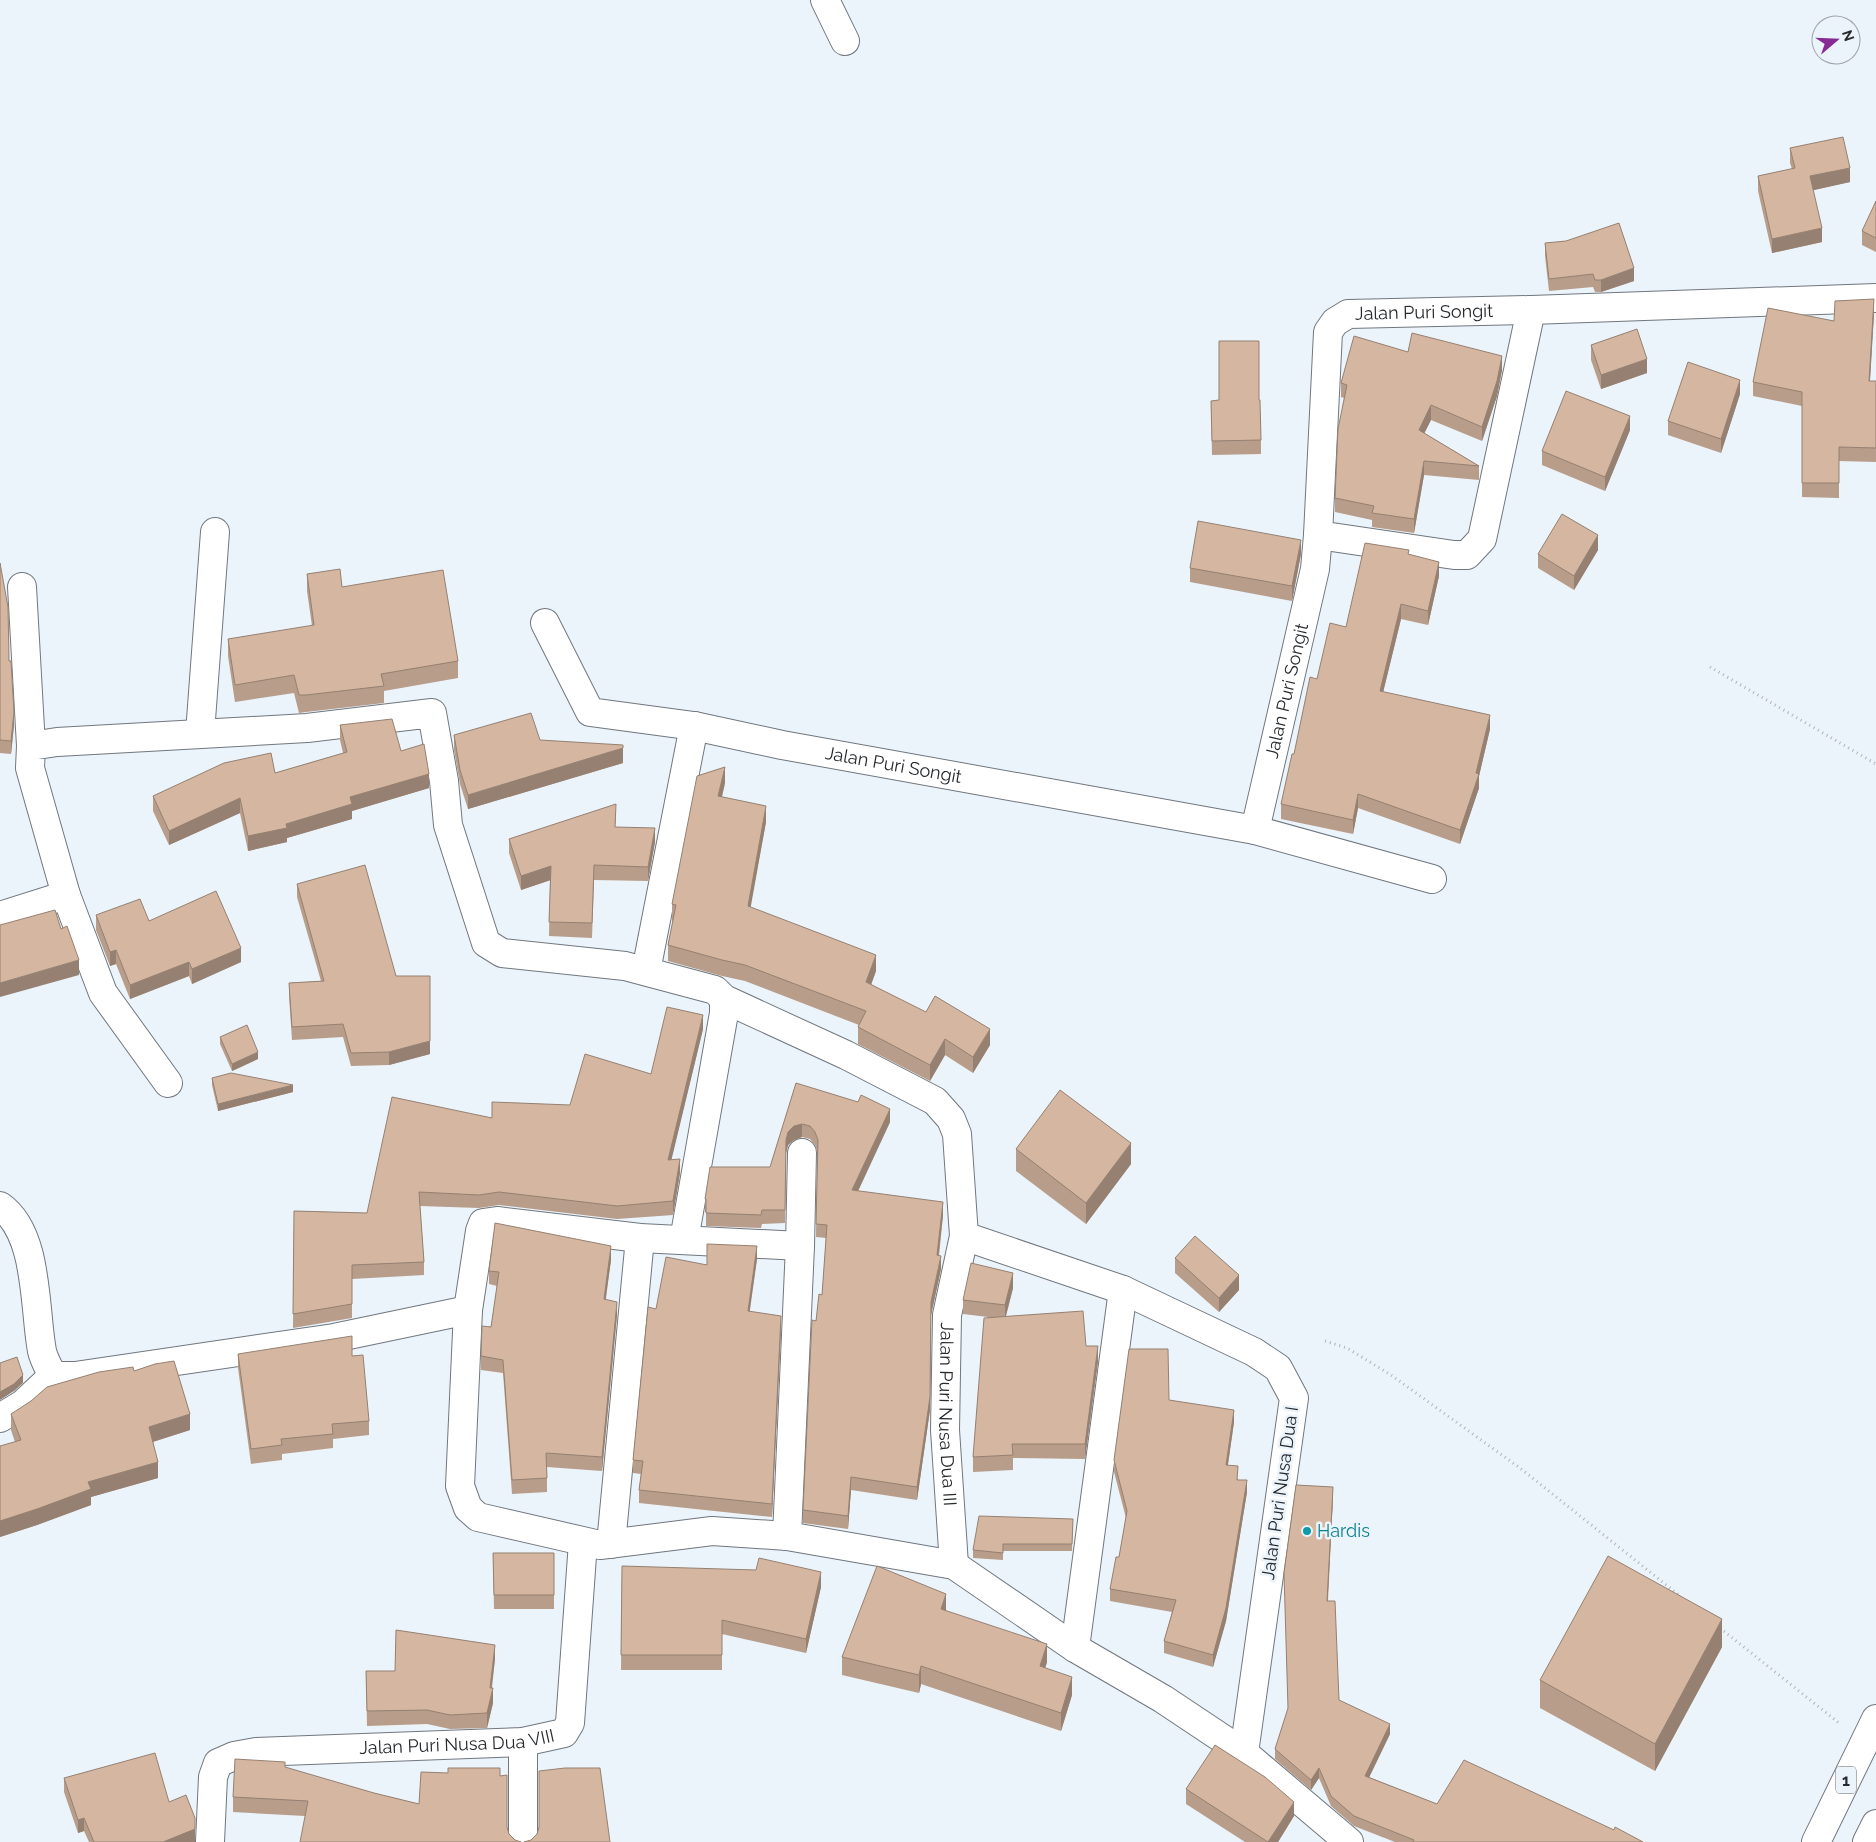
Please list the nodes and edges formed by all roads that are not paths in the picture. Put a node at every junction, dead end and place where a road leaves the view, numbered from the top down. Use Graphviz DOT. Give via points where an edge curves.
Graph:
graph roads {
  1 [pos="824,0"];
  2 [pos="845,42"];
  3 [pos="1876,298"];
  4 [pos="1532,310"];
  5 [pos="214,532"];
  6 [pos="1318,535"];
  7 [pos="22,587"];
  8 [pos="545,623"];
  9 [pos="694,726"];
  10 [pos="200,733"];
  11 [pos="31,746"];
  12 [pos="1255,830"];
  13 [pos="1432,879"];
  14 [pos="66,895"];
  15 [pos="0,916"];
  16 [pos="646,971"];
  17 [pos="724,999"];
  18 [pos="168,1083"];
  19 [pos="802,1153"];
  20 [pos="0,1206"];
  21 [pos="964,1236"];
  22 [pos="640,1238"];
  23 [pos="684,1240"];
  24 [pos="800,1246"];
  25 [pos="1123,1290"];
  26 [pos="468,1310"];
  27 [pos="53,1376"];
  28 [pos="0,1418"];
  29 [pos="787,1536"];
  30 [pos="583,1542"];
  31 [pos="611,1544"];
  32 [pos="954,1565"];
  33 [pos="1075,1648"];
  34 [pos="1876,1719"];
  35 [pos="522,1742"];
  36 [pos="1244,1753"];
  37 [pos="1876,1824"];
  38 [pos="210,1842"];
  39 [pos="523,1842"];
  40 [pos="1349,1842"];
  41 [pos="1816,1842"];
  42 [pos="1867,1842"];
  1 -- 2 [label="main road"];
  3 -- 4 [label="main road, Jalan Puri Songit"];
  4 -- 6 [label="main road" via="1482,539 1476,546 1467,555 1454,555"];
  4 -- 6 [label="main road, Jalan Puri Songit" via="1348,314 1335,322 1328,332"];
  5 -- 10 [label="main road"];
  6 -- 12 [label="main road, Jalan Puri Songit" via="1315,569"];
  7 -- 11 [label="main road"];
  8 -- 9 [label="main road, Jalan Puri Songit" via="590,712"];
  9 -- 12 [label="main road, Jalan Puri Songit" via="782,745"];
  9 -- 16 [label="main road"];
  10 -- 11 [label="main road"];
  10 -- 16 [label="main road, Jalan Puri Nusa Dua III" via="307,728 432,713 448,825 486,942 502,953"];
  11 -- 14 [label="main road" via="30,768"];
  12 -- 13 [label="main road"];
  14 -- 15 [label="main road"];
  14 -- 18 [label="main road" via="103,993"];
  16 -- 17 [label="main road, Jalan Puri Nusa Dua III" via="715,990"];
  17 -- 21 [label="main road, Jalan Puri Nusa Dua III" via="846,1055 935,1101 951,1119 957,1134"];
  17 -- 23 [label="main road"];
  19 -- 24 [label="main road"];
  20 -- 27 [label="main road" via="18,1227 32,1265 42,1353"];
  21 -- 25 [label="main road, Jalan Puri Nusa Dua I"];
  21 -- 32 [label="main road, Jalan Puri Nusa Dua III" via="947,1315 945,1430"];
  22 -- 23 [label="main road"];
  22 -- 26 [label="main road" via="497,1221 483,1223"];
  22 -- 31 [label="main road"];
  23 -- 24 [label="main road"];
  24 -- 29 [label="main road"];
  25 -- 33 [label="main road"];
  25 -- 36 [label="main road, Jalan Puri Nusa Dua I" via="1254,1352 1278,1368 1294,1398"];
  26 -- 27 [label="main road" via="334,1338 75,1376"];
  26 -- 30 [label="main road" via="460,1486 468,1508 478,1517"];
  27 -- 28 [label="main road" via="23,1404"];
  29 -- 31 [label="main road" via="712,1531"];
  29 -- 32 [label="main road"];
  30 -- 31 [label="main road"];
  30 -- 35 [label="main road, Jalan Puri Nusa Dua VIII" via="570,1723 564,1734"];
  32 -- 33 [label="main road"];
  33 -- 36 [label="main road" via="1163,1699"];
  34 -- 41 [label="main road, 1"];
  35 -- 38 [label="main road, Jalan Puri Nusa Dua VIII" via="256,1752 234,1756 218,1763 213,1777"];
  35 -- 39 [label="main road"];
  36 -- 40 [label="main road"];
  37 -- 42 [label="main road"];
}
